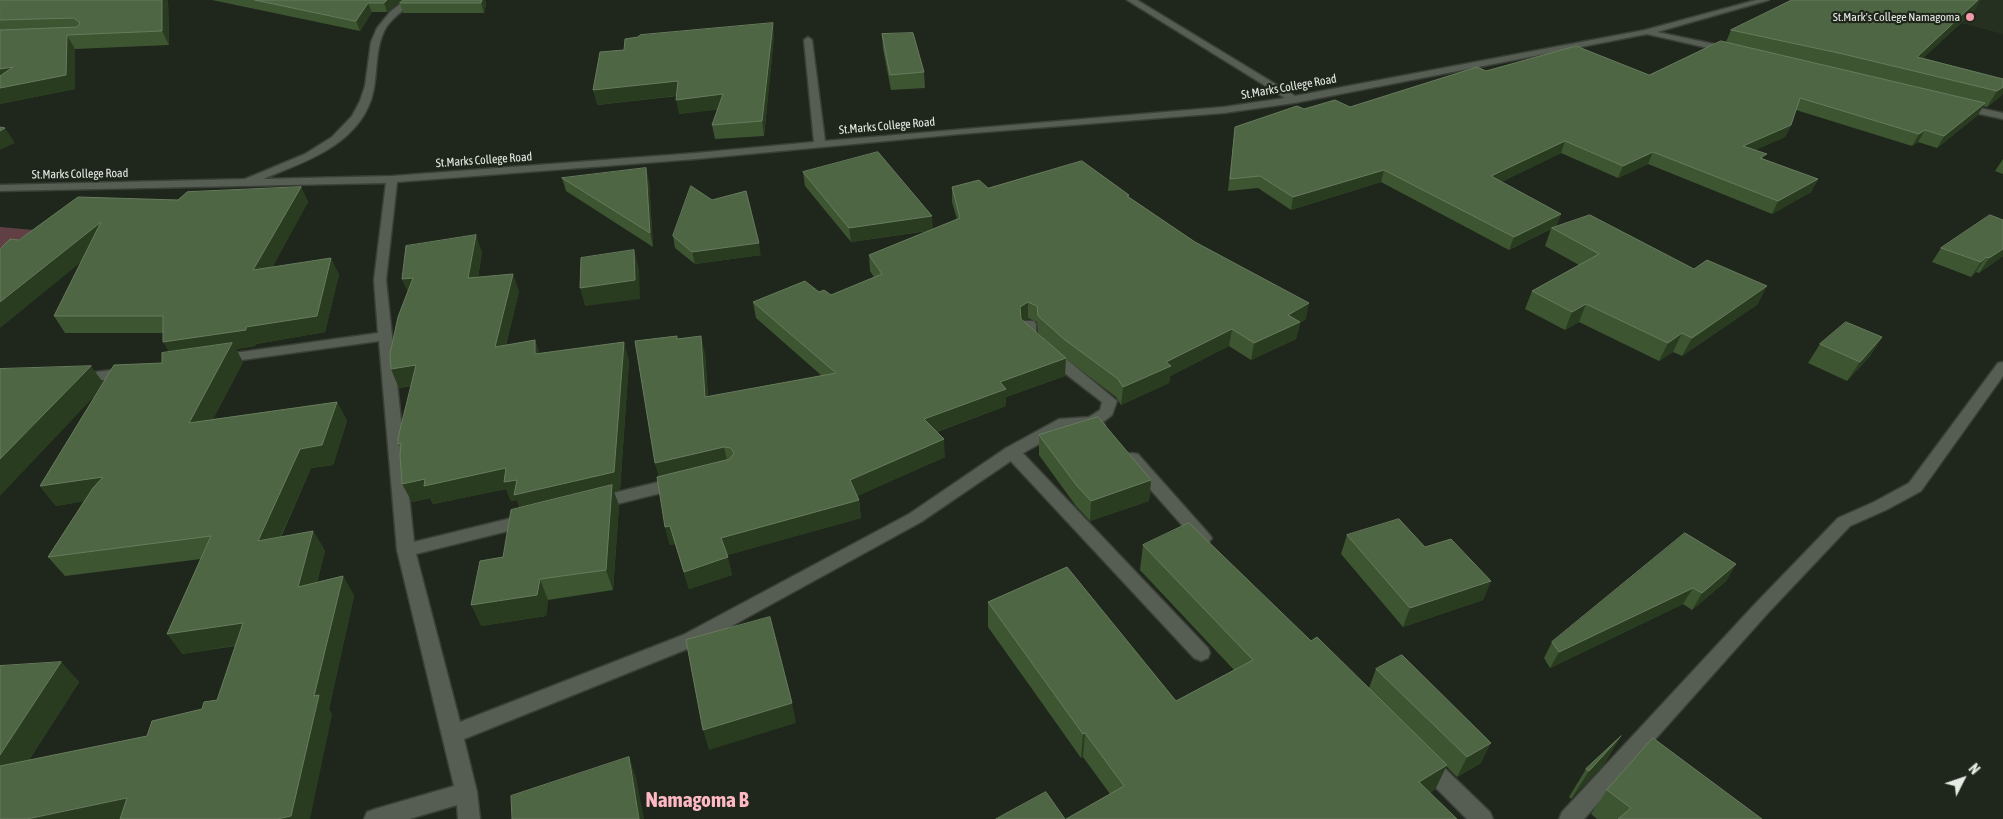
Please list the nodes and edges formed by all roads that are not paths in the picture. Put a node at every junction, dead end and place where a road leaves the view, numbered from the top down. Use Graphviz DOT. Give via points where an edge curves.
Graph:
graph roads {
  1 [pos="410,0"];
  2 [pos="1131,0"];
  3 [pos="1765,0"];
  4 [pos="1646,32"];
  5 [pos="808,40"];
  6 [pos="1740,53"];
  7 [pos="1294,100"];
  8 [pos="1955,105"];
  9 [pos="2003,116"];
  10 [pos="820,145"];
  11 [pos="392,179"];
  12 [pos="241,183"];
  13 [pos="0,188"];
  14 [pos="1029,324"];
  15 [pos="384,336"];
  16 [pos="209,361"];
  17 [pos="2003,366"];
  18 [pos="140,370"];
  19 [pos="62,381"];
  20 [pos="1092,422"];
  21 [pos="1012,452"];
  22 [pos="690,480"];
  23 [pos="586,506"];
  24 [pos="548,515"];
  25 [pos="406,550"];
  26 [pos="1218,554"];
  27 [pos="1201,653"];
  28 [pos="453,734"];
  29 [pos="1413,750"];
  30 [pos="466,792"];
  31 [pos="376,819"];
  32 [pos="469,819"];
  33 [pos="1482,819"];
  34 [pos="1570,819"];
  1 -- 12 [label="street" via="392,13 381,27 374,47 366,100 357,117 326,145"];
  2 -- 7 [label="street"];
  3 -- 4 [label="street, St.Marks College Road"];
  4 -- 6 [label="street"];
  4 -- 7 [label="street, St.Marks College Road"];
  5 -- 10 [label="street"];
  7 -- 10 [label="street, St.Marks College Road" via="1224,110"];
  8 -- 9 [label="street"];
  10 -- 11 [label="street, St.Marks College Road"];
  11 -- 12 [label="street, St.Marks College Road"];
  11 -- 15 [label="street" via="380,280"];
  12 -- 13 [label="street, St.Marks College Road"];
  14 -- 20 [label="street" via="1029,335 1110,401 1107,412"];
  15 -- 16 [label="street"];
  15 -- 25 [label="street"];
  17 -- 34 [label="street" via="1915,487 1844,522"];
  18 -- 19 [label="street"];
  20 -- 21 [label="street" via="1064,423"];
  20 -- 26 [label="street" via="1107,430"];
  21 -- 27 [label="street"];
  21 -- 28 [label="street" via="915,518 690,640"];
  22 -- 23 [label="street"];
  24 -- 25 [label="street"];
  25 -- 28 [label="street"];
  28 -- 30 [label="street"];
  29 -- 33 [label="street"];
  30 -- 31 [label="street"];
  30 -- 32 [label="street"];
}
